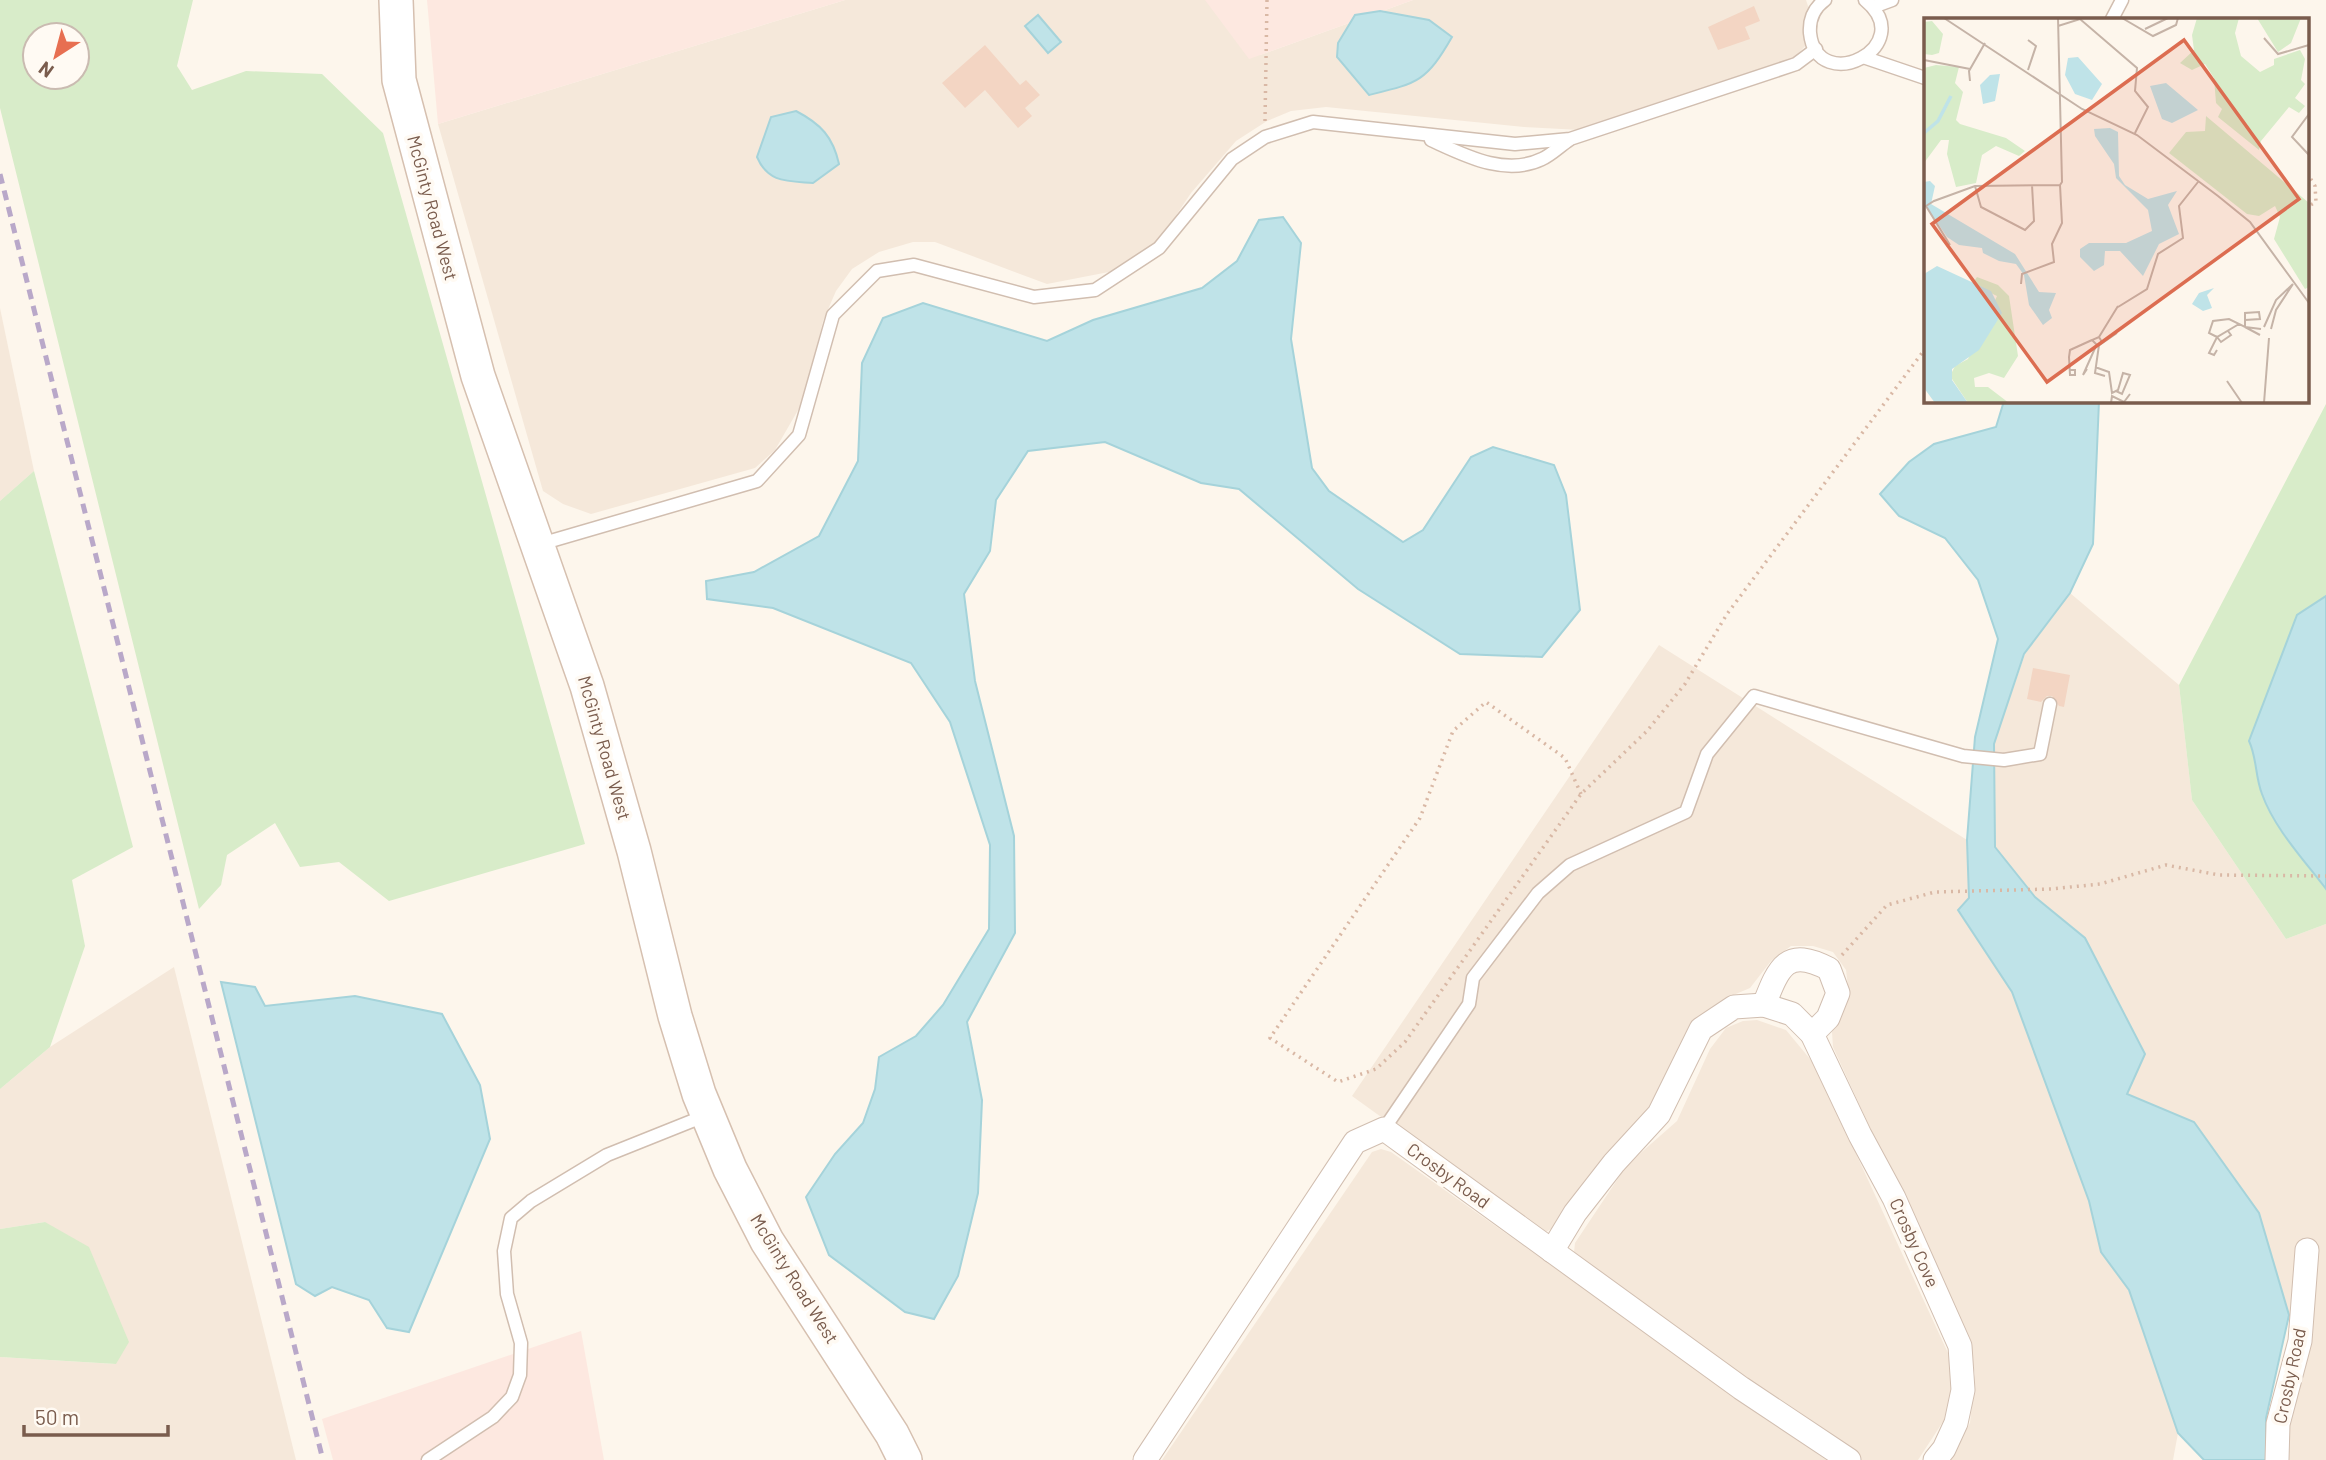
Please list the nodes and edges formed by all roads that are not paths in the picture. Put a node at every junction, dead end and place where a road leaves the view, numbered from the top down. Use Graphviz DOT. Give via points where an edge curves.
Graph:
graph roads {
  1 [pos="396,0"];
  2 [pos="1892,0"];
  3 [pos="2122,0"];
  4 [pos="1822,1"];
  5 [pos="1869,3"];
  6 [pos="2113,18"];
  7 [pos="1816,49"];
  8 [pos="1866,58"];
  9 [pos="1924,78"];
  10 [pos="1421,135"];
  11 [pos="1570,139"];
  12 [pos="537,545"];
  13 [pos="2050,704"];
  14 [pos="1765,1004"];
  15 [pos="1812,1034"];
  16 [pos="708,1115"];
  17 [pos="1384,1129"];
  18 [pos="2307,1250"];
  19 [pos="1552,1251"];
  20 [pos="428,1460"];
  21 [pos="905,1460"];
  22 [pos="1145,1460"];
  23 [pos="1849,1460"];
  24 [pos="1935,1460"];
  25 [pos="2277,1460"];
  1 -- 12 [label="main road, McGinty Road West" via="399,80 411,132 478,376"];
  2 -- 5 [label="lane"];
  3 -- 6 [label="lane"];
  4 -- 7 [label="lane" via="1810,24"];
  5 -- 8 [label="lane" via="1880,19 1881,34"];
  7 -- 8 [label="lane" via="1839,64"];
  7 -- 11 [label="lane" via="1796,64"];
  8 -- 9 [label="lane"];
  10 -- 11 [label="lane" via="1515,144"];
  10 -- 11 [label="lane" via="1482,163 1517,164 1541,160"];
  10 -- 12 [label="lane" via="1313,122 1265,137 1232,159 1159,248 1095,290 1034,297 914,265 877,271 832,315 799,435 757,481"];
  12 -- 16 [label="main road, McGinty Road West" via="587,686 675,1016"];
  13 -- 17 [label="lane" via="2040,754 2004,760 1963,756 1754,696 1707,754 1686,812 1570,865 1538,893 1474,978 1469,1004"];
  14 -- 15 [label="street, Crosby Cove" via="1792,1014"];
  14 -- 15 [label="street" via="1774,979 1788,962 1808,958 1829,969 1838,993 1828,1018"];
  14 -- 19 [label="street" via="1734,1007 1701,1030 1659,1114 1614,1163"];
  15 -- 24 [label="street, Crosby Cove" via="1894,1198 1960,1346 1963,1390 1956,1423"];
  16 -- 20 [label="lane" via="607,1155 510,1218 504,1251 508,1294 521,1343 520,1375 512,1397 493,1417"];
  16 -- 21 [label="main road, McGinty Road West" via="767,1241"];
  17 -- 19 [label="street, Crosby Road"];
  17 -- 22 [label="street" via="1355,1142"];
  18 -- 25 [label="street, Crosby Road" via="2300,1341 2278,1424"];
  19 -- 23 [label="street, Crosby Road"];
}
